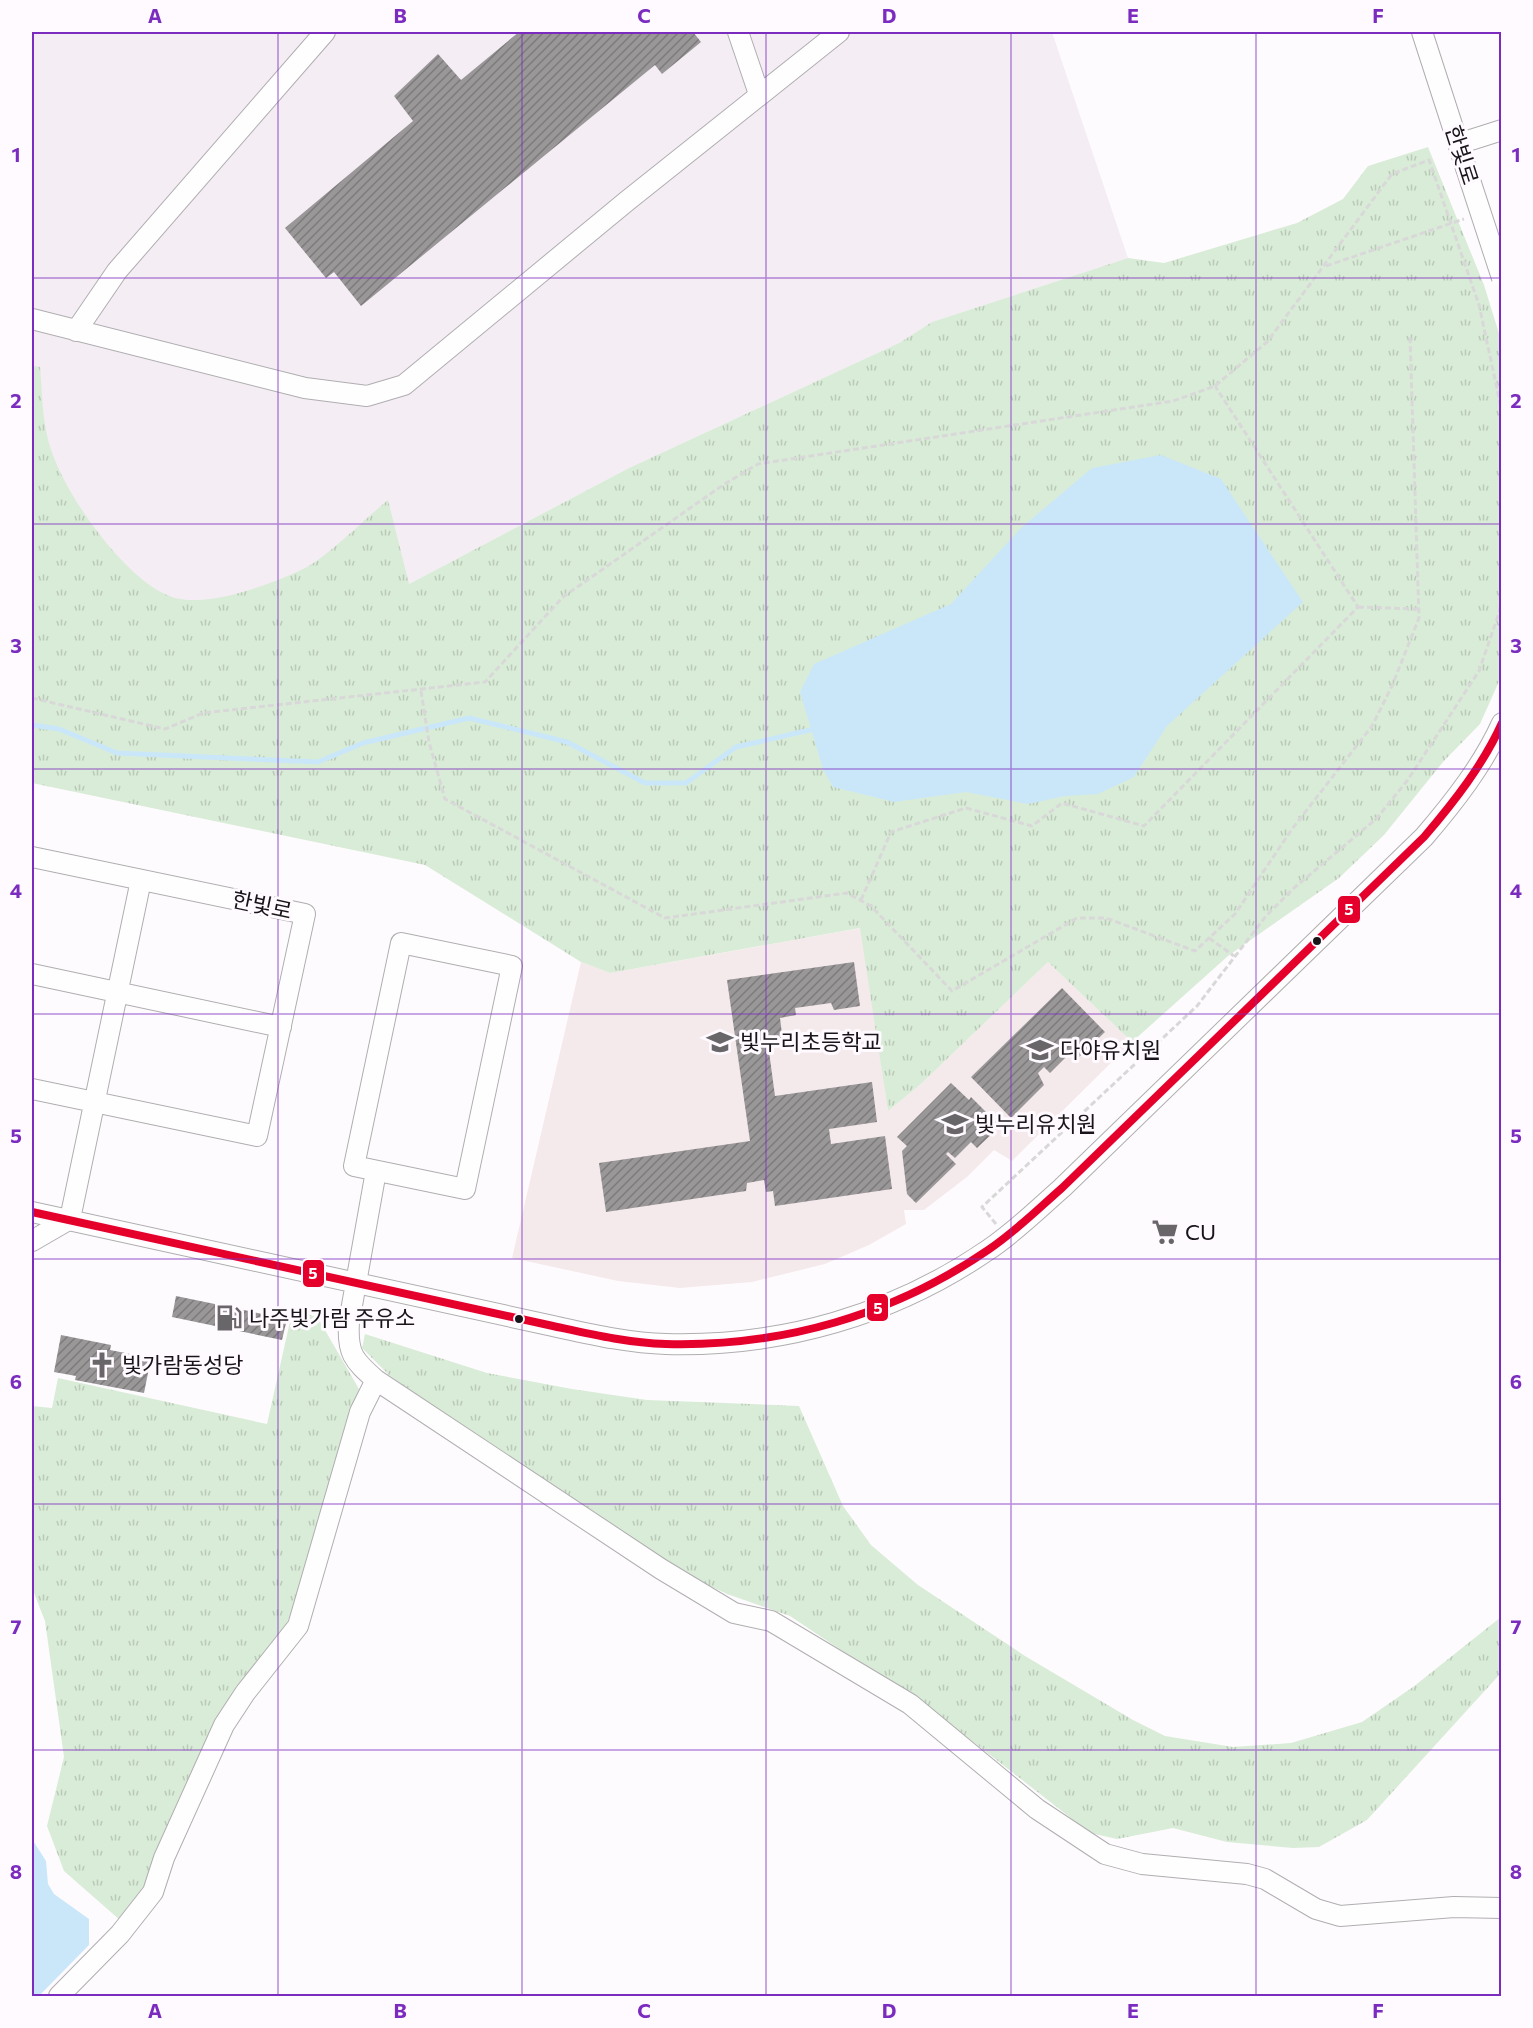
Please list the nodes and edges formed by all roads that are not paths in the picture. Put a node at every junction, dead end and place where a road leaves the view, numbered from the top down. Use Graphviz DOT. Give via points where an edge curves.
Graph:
graph roads {
  1 [pos="325,32"];
  2 [pos="738,32"];
  3 [pos="838,32"];
  4 [pos="1422,32"];
  5 [pos="759,94"];
  6 [pos="1502,130"];
  7 [pos="1458,144"];
  8 [pos="1502,278"];
  9 [pos="32,319"];
  10 [pos="76,331"];
  11 [pos="1502,723"];
  12 [pos="32,857"];
  13 [pos="141,880"];
  14 [pos="32,974"];
  15 [pos="118,993"];
  16 [pos="281,1027"];
  17 [pos="32,1089"];
  18 [pos="96,1102"];
  19 [pos="376,1171"];
  20 [pos="32,1212"];
  21 [pos="70,1219"];
  22 [pos="32,1241"];
  23 [pos="355,1282"];
  24 [pos="376,1380"];
  25 [pos="1502,1908"];
  26 [pos="59,1996"];
  1 -- 10 [label="street" via="117,271"];
  2 -- 5 [label="street"];
  3 -- 5 [label="street"];
  4 -- 7 [label="street, 한빛로"];
  5 -- 10 [label="street" via="404,385 367,396 305,388"];
  6 -- 7 [label="street"];
  7 -- 8 [label="street, 한빛로, bridge"];
  9 -- 10 [label="street"];
  11 -- 23 [label="street" via="1455,800 1424,837 1062,1188 1006,1237 940,1280 853,1319 819,1329 706,1344 664,1344 595,1335"];
  12 -- 13 [label="street, 한빛로"];
  13 -- 15 [label="street"];
  13 -- 16 [label="street, 한빛로" via="304,915"];
  14 -- 15 [label="street"];
  15 -- 16 [label="street"];
  15 -- 18 [label="street"];
  16 -- 18 [label="street, 한빛로" via="257,1137"];
  17 -- 18 [label="street, 한빛로"];
  18 -- 21 [label="street"];
  19 -- 19 [label="street" via="465,1189 512,966 401,943 354,1166"];
  19 -- 23 [label="street"];
  20 -- 21 [label="street"];
  21 -- 22 [label="street"];
  21 -- 23 [label="street"];
  23 -- 24 [label="street" via="348,1343 360,1366"];
  24 -- 25 [label="street" via="661,1569 734,1613 771,1621 910,1704 1037,1809 1105,1854 1142,1864 1247,1874 1316,1909 1340,1916 1454,1907"];
  24 -- 26 [label="street" via="360,1412 298,1626 224,1725 164,1858 153,1892 120,1934"];
}
